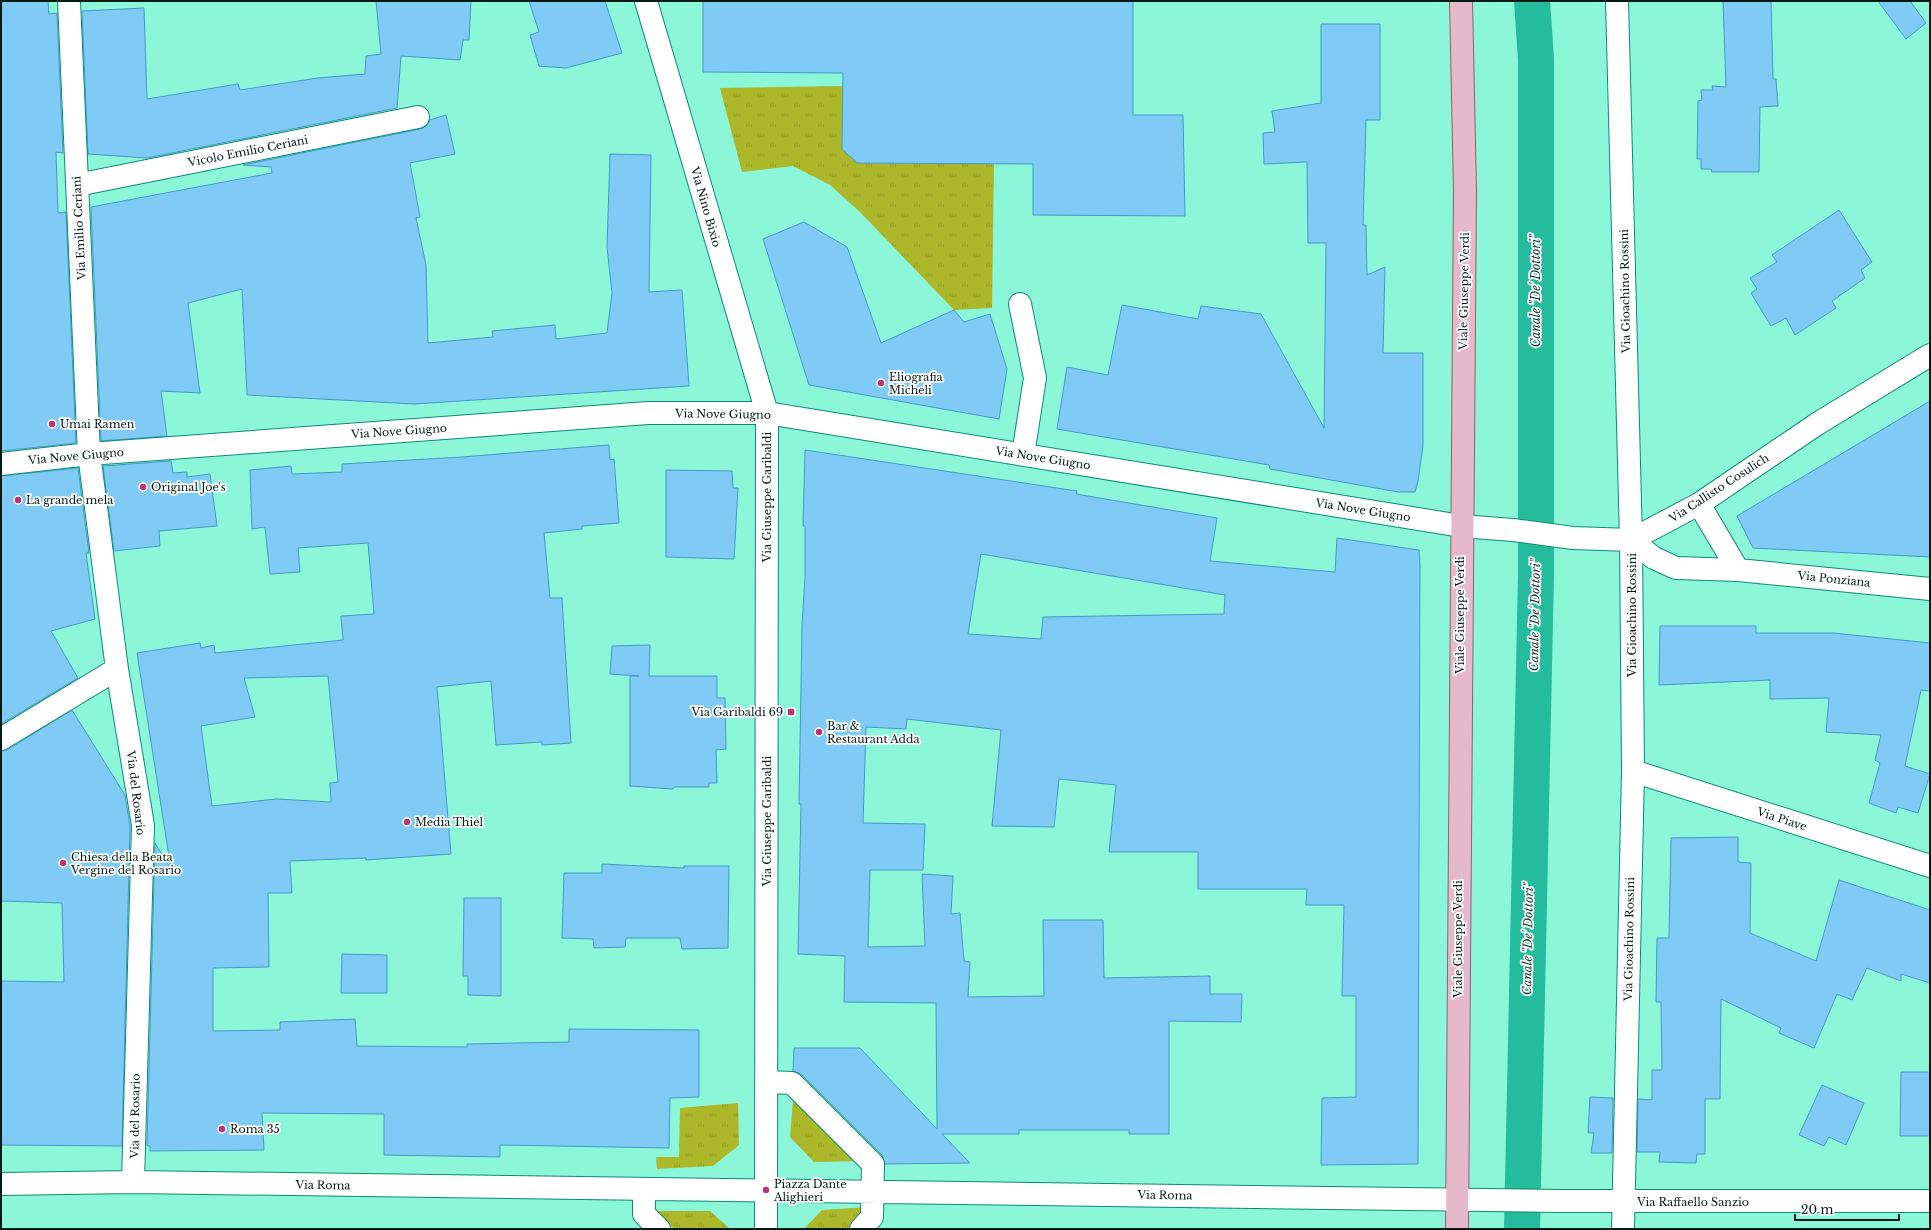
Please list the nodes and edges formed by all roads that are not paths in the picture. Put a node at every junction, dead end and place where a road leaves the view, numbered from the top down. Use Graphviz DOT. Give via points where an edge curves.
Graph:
graph roads {
  1 [pos="69,1"];
  2 [pos="646,1"];
  3 [pos="1461,1"];
  4 [pos="1618,1"];
  5 [pos="418,117"];
  6 [pos="77,185"];
  7 [pos="1020,304"];
  8 [pos="1930,356"];
  9 [pos="767,413"];
  10 [pos="89,454"];
  11 [pos="1023,455"];
  12 [pos="1,464"];
  13 [pos="1698,504"];
  14 [pos="1461,526"];
  15 [pos="1632,540"];
  16 [pos="1738,570"];
  17 [pos="1930,589"];
  18 [pos="118,669"];
  19 [pos="1,739"];
  20 [pos="1633,771"];
  21 [pos="1930,866"];
  22 [pos="767,1082"];
  23 [pos="133,1182"];
  24 [pos="1,1184"];
  25 [pos="644,1189"];
  26 [pos="766,1190"];
  27 [pos="873,1191"];
  28 [pos="1457,1200"];
  29 [pos="1930,1201"];
  30 [pos="1623,1202"];
  31 [pos="867,1223"];
  32 [pos="659,1229"];
  33 [pos="766,1229"];
  34 [pos="1457,1229"];
  35 [pos="1623,1229"];
  1 -- 6 [label="street, Via Emilio Ceriani"];
  2 -- 9 [label="street, Via Nino Bixio"];
  3 -- 14 [label="main road, Viale Giuseppe Verdi" via="1465,191"];
  4 -- 15 [label="street, Via Gioachino Rossini"];
  5 -- 6 [label="street, Vicolo Emilio Ceriani"];
  6 -- 10 [label="street, Via Emilio Ceriani"];
  7 -- 11 [label="street" via="1035,378"];
  8 -- 13 [label="street, Via Callisto Cosulich" via="1817,424"];
  9 -- 10 [label="street, Via Nove Giugno" via="648,413"];
  9 -- 11 [label="street, Via Nove Giugno"];
  9 -- 22 [label="street, Via Giuseppe Garibaldi"];
  10 -- 12 [label="street, Via Nove Giugno"];
  10 -- 18 [label="street, Via del Rosario"];
  11 -- 14 [label="street, Via Nove Giugno"];
  13 -- 15 [label="street, Via Callisto Cosulich"];
  13 -- 16 [label="street"];
  14 -- 15 [label="street" via="1573,538"];
  14 -- 28 [label="main road, Viale Giuseppe Verdi"];
  15 -- 16 [label="street, Via Ponziana" via="1654,558 1676,568"];
  15 -- 20 [label="street, Via Gioachino Rossini"];
  16 -- 17 [label="street, Via Ponziana"];
  18 -- 19 [label="street"];
  18 -- 23 [label="street, Via del Rosario" via="143,825"];
  20 -- 21 [label="street, Via Piave"];
  20 -- 30 [label="street, Via Gioachino Rossini"];
  22 -- 26 [label="street, Via Giuseppe Garibaldi"];
  22 -- 27 [label="street" via="792,1083 873,1164"];
  23 -- 24 [label="street, Via Roma"];
  23 -- 25 [label="street, Via Roma"];
  25 -- 26 [label="street"];
  25 -- 32 [label="street" via="644,1214"];
  26 -- 27 [label="street"];
  26 -- 33 [label="street, Via Giuseppe Garibaldi"];
  27 -- 28 [label="street, Via Roma"];
  27 -- 31 [label="street"];
  28 -- 30 [label="street, Via Raffaello Sanzio"];
  28 -- 34 [label="main road, Viale Giuseppe Verdi"];
  29 -- 30 [label="street, Via Raffaello Sanzio"];
  30 -- 35 [label="street, Via Gioachino Rossini"];
}
